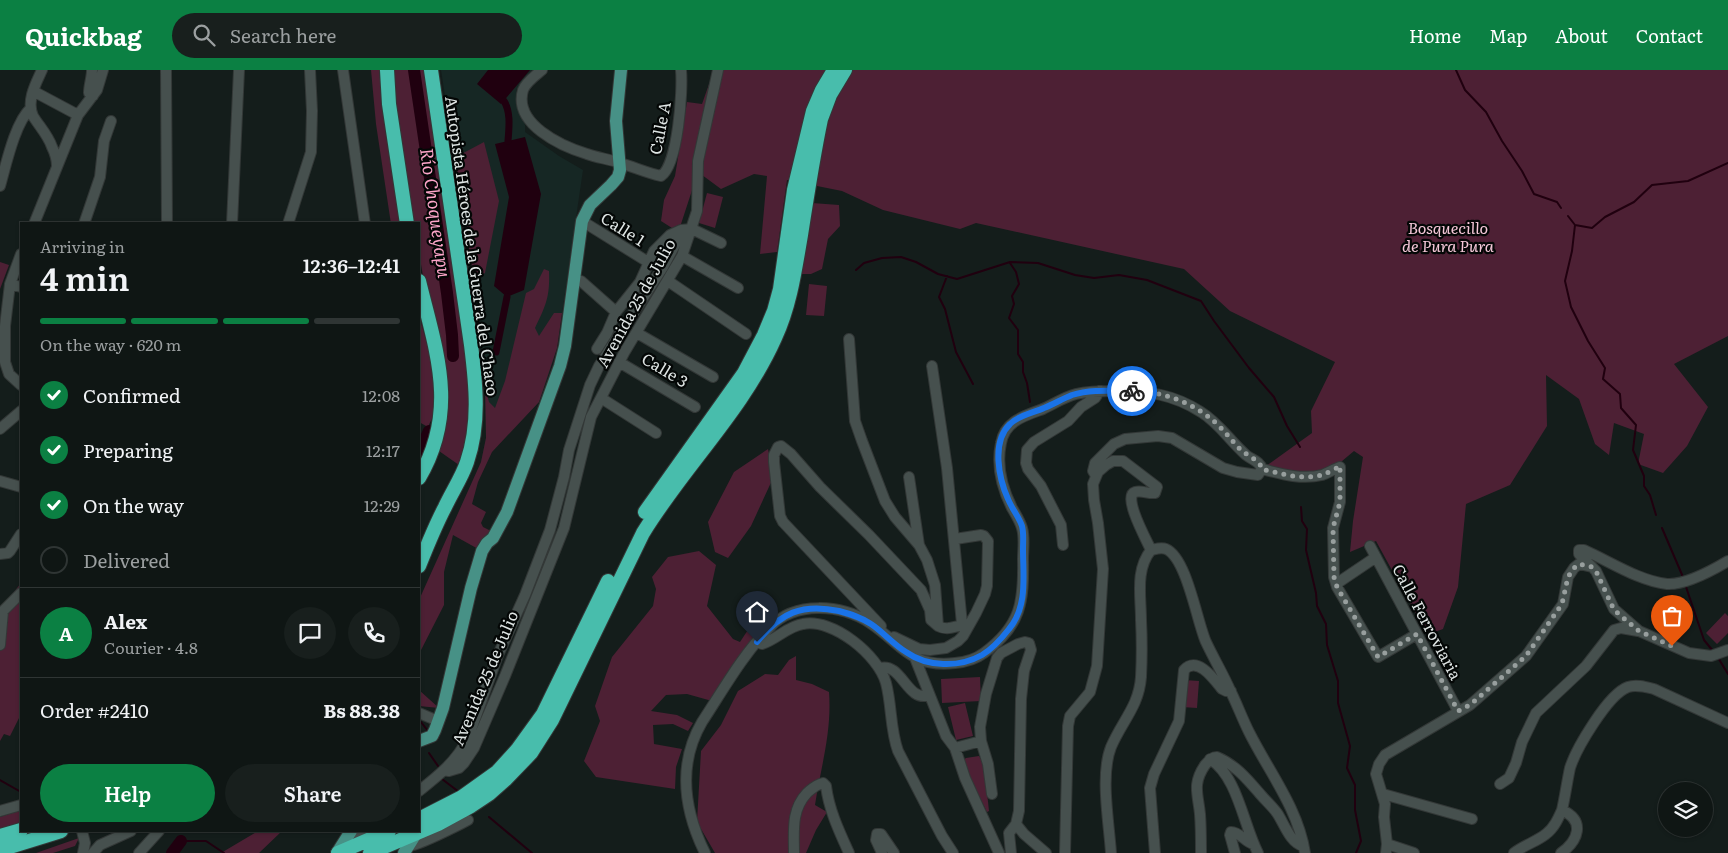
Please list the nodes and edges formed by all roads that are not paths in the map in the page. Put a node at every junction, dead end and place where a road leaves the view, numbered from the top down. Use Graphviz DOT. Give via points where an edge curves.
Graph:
graph roads {
  1 [pos="42,70"];
  2 [pos="92,70"];
  3 [pos="103,70"];
  4 [pos="166,70"];
  5 [pos="239,70"];
  6 [pos="310,70"];
  7 [pos="343,70"];
  8 [pos="387,70"];
  9 [pos="431,70"];
  10 [pos="542,70"];
  11 [pos="621,70"];
  12 [pos="681,70"];
  13 [pos="718,70"];
  14 [pos="834,70"];
  15 [pos="845,70"];
  16 [pos="33,92"];
  17 [pos="93,96"];
  18 [pos="31,108"];
  19 [pos="78,116"];
  20 [pos="110,121"];
  21 [pos="620,162"];
  22 [pos="56,169"];
  23 [pos="0,186"];
  24 [pos="582,220"];
  25 [pos="35,222"];
  26 [pos="85,222"];
  27 [pos="167,222"];
  28 [pos="232,222"];
  29 [pos="289,222"];
  30 [pos="365,222"];
  31 [pos="407,222"];
  32 [pos="692,229"];
  33 [pos="721,243"];
  34 [pos="682,256"];
  35 [pos="20,259"];
  36 [pos="648,262"];
  37 [pos="17,274"];
  38 [pos="574,281"];
  39 [pos="668,281"];
  40 [pos="10,284"];
  41 [pos="420,285"];
  42 [pos="20,288"];
  43 [pos="738,288"];
  44 [pos="616,312"];
  45 [pos="636,333"];
  46 [pos="746,334"];
  47 [pos="849,339"];
  48 [pos="597,349"];
  49 [pos="619,362"];
  50 [pos="932,366"];
  51 [pos="713,377"];
  52 [pos="20,384"];
  53 [pos="1100,391"];
  54 [pos="601,398"];
  55 [pos="695,407"];
  56 [pos="20,412"];
  57 [pos="0,429"];
  58 [pos="656,434"];
  59 [pos="1262,469"];
  60 [pos="420,476"];
  61 [pos="1096,476"];
  62 [pos="909,477"];
  63 [pos="0,482"];
  64 [pos="20,487"];
  65 [pos="20,536"];
  66 [pos="955,539"];
  67 [pos="919,545"];
  68 [pos="1063,545"];
  69 [pos="1370,546"];
  70 [pos="1151,550"];
  71 [pos="0,554"];
  72 [pos="1376,557"];
  73 [pos="1728,561"];
  74 [pos="420,564"];
  75 [pos="1592,567"];
  76 [pos="1336,584"];
  77 [pos="20,594"];
  78 [pos="2,608"];
  79 [pos="966,625"];
  80 [pos="938,626"];
  81 [pos="1639,631"];
  82 [pos="1417,634"];
  83 [pos="757,642"];
  84 [pos="0,645"];
  85 [pos="1728,650"];
  86 [pos="985,652"];
  87 [pos="915,658"];
  88 [pos="997,658"];
  89 [pos="880,668"];
  90 [pos="1231,691"];
  91 [pos="928,695"];
  92 [pos="1458,711"];
  93 [pos="420,713"];
  94 [pos="438,721"];
  95 [pos="1728,723"];
  96 [pos="420,741"];
  97 [pos="981,741"];
  98 [pos="955,748"];
  99 [pos="1210,759"];
  100 [pos="444,770"];
  101 [pos="1500,784"];
  102 [pos="420,790"];
  103 [pos="992,794"];
  104 [pos="1196,794"];
  105 [pos="1383,794"];
  106 [pos="20,805"];
  107 [pos="1562,810"];
  108 [pos="0,811"];
  109 [pos="1472,819"];
  110 [pos="468,820"];
  111 [pos="1016,824"];
  112 [pos="420,825"];
  113 [pos="420,825"];
  114 [pos="20,830"];
  115 [pos="58,832"];
  116 [pos="130,832"];
  117 [pos="158,832"];
  118 [pos="350,832"];
  119 [pos="366,832"];
  120 [pos="407,832"];
  121 [pos="415,832"];
  122 [pos="386,833"];
  123 [pos="82,834"];
  124 [pos="0,836"];
  125 [pos="1255,848"];
  126 [pos="1387,848"];
  127 [pos="0,850"];
  128 [pos="406,850"];
  129 [pos="1304,850"];
  130 [pos="339,851"];
  131 [pos="82,853"];
  132 [pos="93,853"];
  133 [pos="139,853"];
  134 [pos="370,853"];
  135 [pos="705,853"];
  136 [pos="794,853"];
  137 [pos="849,853"];
  138 [pos="882,853"];
  139 [pos="894,853"];
  140 [pos="953,853"];
  141 [pos="1000,853"];
  142 [pos="1011,853"];
  143 [pos="1046,853"];
  144 [pos="1065,853"];
  145 [pos="1111,853"];
  146 [pos="1155,853"];
  147 [pos="1201,853"];
  148 [pos="1208,853"];
  149 [pos="1235,853"];
  150 [pos="1414,853"];
  151 [pos="1514,853"];
  152 [pos="1561,853"];
  1 -- 16 [label="street"];
  2 -- 17 [label="street" via="89,93"];
  3 -- 17 [label="street"];
  4 -- 27 [label="street"];
  5 -- 28 [label="street"];
  6 -- 29 [label="street" via="311,152"];
  7 -- 30 [label="street"];
  8 -- 31 [label="highway"];
  9 -- 74 [label="highway, Autopista Héroes de la Guerra del Chaco" via="471,345 476,408 466,463"];
  10 -- 21 [label="street" via="523,90 525,114 531,124 579,151"];
  11 -- 21 [label="main road" via="616,121"];
  12 -- 21 [label="street, Calle A" via="680,111 665,173 661,176 652,174"];
  13 -- 32 [label="street" via="698,161 697,211"];
  14 -- 112 [label="highway" via="812,111 794,190 780,289 750,365 637,524 529,736 502,767 479,786"];
  15 -- 113 [label="highway" via="821,119 788,303 759,371 643,533 552,720 531,754 489,794 454,816"];
  16 -- 18 [label="street"];
  16 -- 19 [label="street"];
  17 -- 19 [label="street"];
  18 -- 22 [label="street" via="50,142 57,160"];
  18 -- 23 [label="street" via="23,117 13,142"];
  19 -- 22 [label="street"];
  20 -- 26 [label="street" via="98,186"];
  21 -- 24 [label="main road" via="618,177 590,205"];
  22 -- 25 [label="street"];
  24 -- 36 [label="street, Calle 1"];
  24 -- 38 [label="main road"];
  32 -- 33 [label="street"];
  32 -- 34 [label="street, Avenida 25 de Julio"];
  32 -- 36 [label="street" via="673,233 654,251"];
  32 -- 100 [label="street, Avenida 25 de Julio" via="676,243 599,366 568,450 550,530 468,738 460,753"];
  34 -- 39 [label="street, Avenida 25 de Julio"];
  34 -- 43 [label="street"];
  35 -- 37 [label="street"];
  36 -- 44 [label="street" via="640,282"];
  37 -- 40 [label="street"];
  38 -- 44 [label="street" via="581,281"];
  38 -- 94 [label="main road" via="560,366 507,512 482,551"];
  39 -- 45 [label="street, Avenida 25 de Julio"];
  39 -- 46 [label="street"];
  40 -- 42 [label="street"];
  40 -- 52 [label="street" via="5,362 10,374"];
  41 -- 60 [label="highway" via="437,355 442,395 436,439"];
  44 -- 48 [label="street"];
  45 -- 49 [label="street, Avenida 25 de Julio"];
  45 -- 51 [label="street"];
  47 -- 67 [label="street" via="855,421 862,442 885,500"];
  49 -- 54 [label="street, Avenida 25 de Julio"];
  49 -- 55 [label="street, Calle 3"];
  50 -- 66 [label="street"];
  53 -- 59 [label="street" via="1162,394 1193,406 1219,426"];
  53 -- 68 [label="street" via="1068,421 1027,450 1028,469 1041,486 1061,525"];
  53 -- 86 [label="street" via="1074,395 1021,417 1010,424 1002,438 999,470 1023,534 1024,592 1015,621"];
  54 -- 58 [label="street"];
  54 -- 100 [label="street, Avenida 25 de Julio" via="592,417 564,528 505,676 468,756 459,768"];
  56 -- 57 [label="street"];
  59 -- 61 [label="street" via="1258,475 1237,472 1217,465 1172,438 1158,436 1125,439 1114,444 1095,462 1093,471"];
  59 -- 76 [label="street" via="1307,476 1322,475 1340,466 1340,502 1333,528"];
  61 -- 70 [label="street" via="1106,465 1118,461 1156,485 1155,493 1132,493 1130,502"];
  61 -- 144 [label="street" via="1094,500 1103,569 1097,666 1090,692 1070,716 1068,726"];
  62 -- 67 [label="street"];
  63 -- 64 [label="street"];
  65 -- 71 [label="street" via="8,554"];
  66 -- 79 [label="street"];
  66 -- 79 [label="street" via="981,535 988,540 987,586 983,601"];
  67 -- 80 [label="street" via="935,585"];
  69 -- 72 [label="street, Calle Ferroviaria"];
  70 -- 90 [label="street" via="1167,550 1176,559 1190,589 1204,637"];
  70 -- 145 [label="street" via="1140,579 1142,643 1139,690 1133,708 1111,747 1106,774"];
  72 -- 76 [label="street"];
  72 -- 82 [label="street, Calle Ferroviaria"];
  73 -- 75 [label="street" via="1696,578 1668,584 1644,578 1579,550"];
  75 -- 81 [label="street" via="1614,610"];
  75 -- 92 [label="street" via="1579,564 1574,568 1568,577 1562,604 1526,656 1470,705"];
  76 -- 82 [label="street" via="1378,657"];
  77 -- 78 [label="street"];
  78 -- 84 [label="street"];
  79 -- 80 [label="street" via="946,629"];
  79 -- 80 [label="street" via="958,641 937,650 919,649 892,636 783,522 774,462 778,447 791,454 921,590 931,620"];
  81 -- 85 [label="street" via="1689,653 1711,656"];
  81 -- 101 [label="street" via="1614,630 1586,666 1536,713 1509,778"];
  82 -- 92 [label="street, Calle Ferroviaria"];
  83 -- 87 [label="street" via="770,626 785,616 802,610 828,609 870,623"];
  83 -- 89 [label="street" via="768,642 802,624 821,624 855,642"];
  83 -- 135 [label="street" via="702,722 689,757 687,804"];
  86 -- 87 [label="street" via="971,660 949,663 925,662"];
  86 -- 88 [label="street"];
  87 -- 91 [label="street"];
  88 -- 97 [label="street" via="986,694"];
  88 -- 111 [label="street" via="1018,644 1025,642 1031,646 1021,699 1020,806"];
  89 -- 91 [label="street" via="896,672 917,695"];
  89 -- 140 [label="street" via="886,683 893,738"];
  90 -- 129 [label="street" via="1250,733 1281,787"];
  90 -- 146 [label="street" via="1222,689 1201,667 1192,665 1184,670 1179,721 1151,782"];
  91 -- 98 [label="street" via="946,736"];
  92 -- 105 [label="street" via="1385,755 1376,774"];
  93 -- 94 [label="street"];
  94 -- 96 [label="main road" via="432,736"];
  95 -- 107 [label="street" via="1654,689 1627,687 1595,721 1582,742 1571,768"];
  97 -- 98 [label="street"];
  97 -- 103 [label="street"];
  98 -- 141 [label="street" via="965,778"];
  99 -- 104 [label="street" via="1200,773"];
  99 -- 125 [label="street" via="1230,780"];
  99 -- 129 [label="street" via="1217,756 1250,780"];
  100 -- 102 [label="street, Avenida 25 de Julio"];
  104 -- 147 [label="street"];
  104 -- 148 [label="street" via="1203,802"];
  105 -- 109 [label="street"];
  105 -- 126 [label="street"];
  106 -- 108 [label="street"];
  107 -- 151 [label="street" via="1545,834"];
  107 -- 152 [label="street" via="1574,817 1578,824 1569,848"];
  110 -- 128 [label="street"];
  111 -- 142 [label="street" via="1008,837"];
  111 -- 143 [label="street"];
  114 -- 124 [label="highway"];
  115 -- 127 [label="highway"];
  116 -- 132 [label="street" via="100,845"];
  117 -- 133 [label="street"];
  118 -- 130 [label="main road"];
  119 -- 130 [label="street"];
  120 -- 134 [label="highway"];
  121 -- 128 [label="main road"];
  122 -- 130 [label="highway"];
  123 -- 131 [label="street"];
  125 -- 149 [label="street" via="1231,832"];
  126 -- 150 [label="street"];
  136 -- 137 [label="street" via="796,810 800,800 815,785 823,783"];
  138 -- 139 [label="street" via="877,834 881,834"];
}
